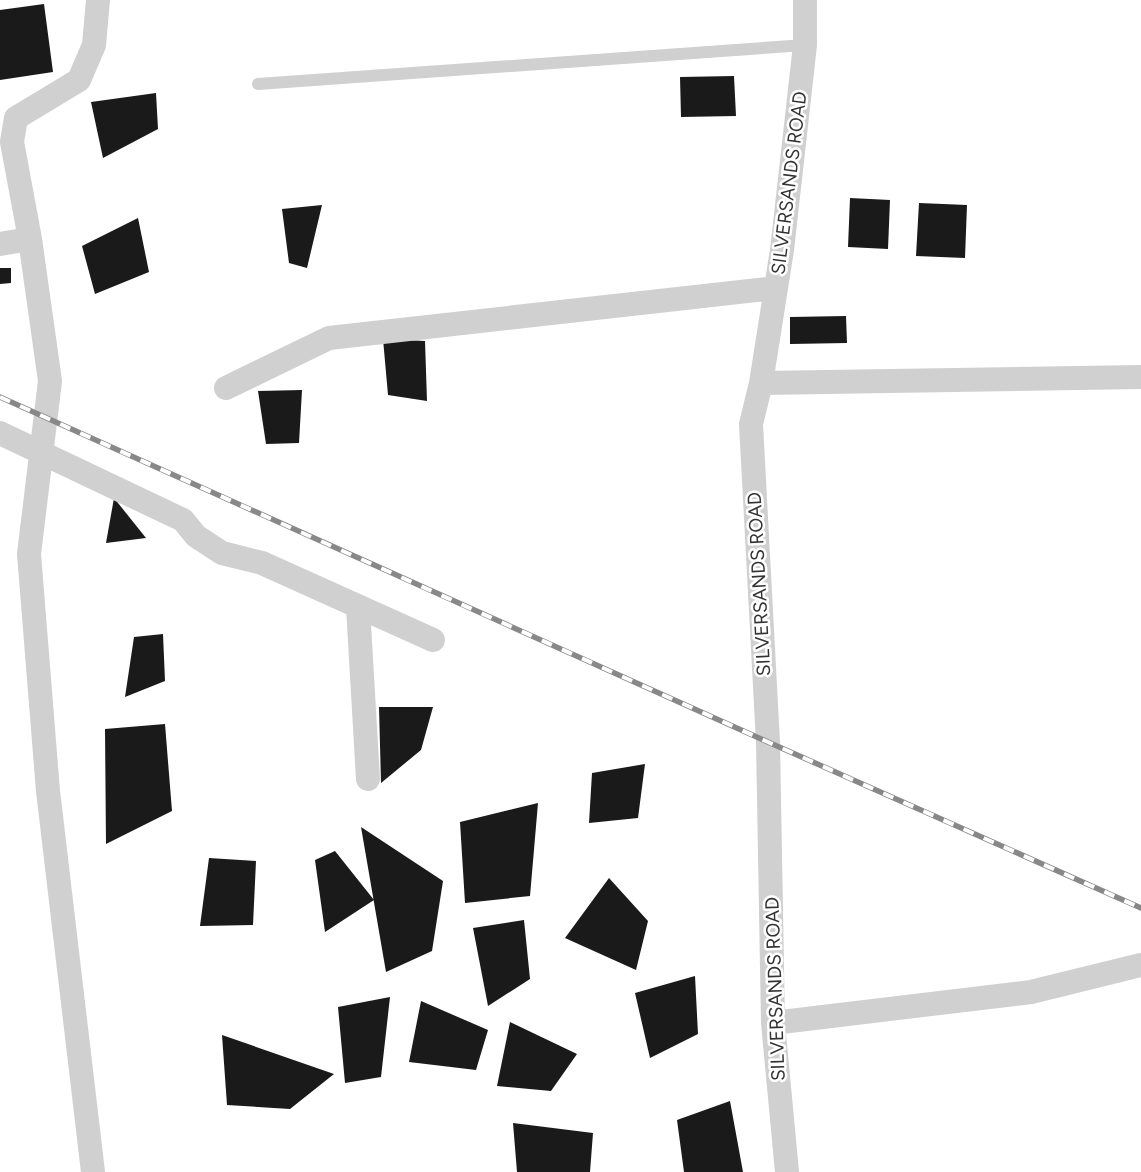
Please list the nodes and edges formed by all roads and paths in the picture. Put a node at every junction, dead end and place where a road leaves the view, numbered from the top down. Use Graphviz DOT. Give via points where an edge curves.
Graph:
graph roads {
  1 [pos="98,0"];
  2 [pos="805,0"];
  3 [pos="806,46"];
  4 [pos="258,84"];
  5 [pos="8,118"];
  6 [pos="30,239"];
  7 [pos="0,244"];
  8 [pos="775,288"];
  9 [pos="1141,376"];
  10 [pos="761,383"];
  11 [pos="226,388"];
  12 [pos="0,433"];
  13 [pos="41,452"];
  14 [pos="358,607"];
  15 [pos="433,640"];
  16 [pos="368,779"];
  17 [pos="1141,965"];
  18 [pos="773,1022"];
  19 [pos="93,1172"];
  20 [pos="787,1172"];
  1 -- 5 [label="street" via="94,45 79,80"];
  2 -- 3 [label="street, SILVERSANDS ROAD"];
  3 -- 4 [label="lane"];
  3 -- 8 [label="street, SILVERSANDS ROAD"];
  5 -- 6 [label="street"];
  6 -- 7 [label="street"];
  6 -- 13 [label="street" via="50,381"];
  8 -- 10 [label="street, SILVERSANDS ROAD"];
  8 -- 11 [label="street" via="330,338"];
  9 -- 10 [label="street"];
  10 -- 18 [label="street, SILVERSANDS ROAD" via="751,424 768,742"];
  12 -- 13 [label="street"];
  13 -- 14 [label="street" via="183,520 196,536 222,553 262,563"];
  13 -- 19 [label="street" via="29,554 48,791"];
  14 -- 15 [label="street"];
  14 -- 16 [label="street"];
  17 -- 18 [label="street" via="1031,992"];
  18 -- 20 [label="street, SILVERSANDS ROAD"];
}
